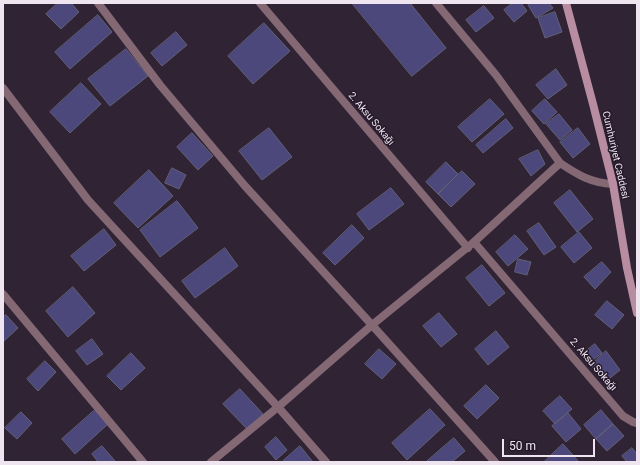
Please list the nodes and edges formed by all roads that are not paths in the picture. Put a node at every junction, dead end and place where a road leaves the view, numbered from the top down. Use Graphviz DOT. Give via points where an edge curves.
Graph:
graph roads {
  1 [pos="98,3"];
  2 [pos="260,3"];
  3 [pos="436,3"];
  4 [pos="566,3"];
  5 [pos="3,88"];
  6 [pos="560,163"];
  7 [pos="613,184"];
  8 [pos="471,245"];
  9 [pos="3,294"];
  10 [pos="637,313"];
  11 [pos="372,325"];
  12 [pos="278,407"];
  13 [pos="637,423"];
  14 [pos="143,462"];
  15 [pos="211,462"];
  16 [pos="326,462"];
  17 [pos="495,462"];
  1 -- 11 [label="street" via="160,85 245,186"];
  2 -- 8 [label="street, 2. Aksu Sokağı"];
  3 -- 6 [label="street" via="496,75"];
  4 -- 7 [label="main road, Cumhuriyet Caddesi"];
  5 -- 12 [label="street" via="88,200"];
  6 -- 7 [label="street" via="592,181"];
  6 -- 8 [label="street"];
  7 -- 10 [label="main road, Cumhuriyet Caddesi"];
  8 -- 11 [label="street"];
  8 -- 13 [label="street, 2. Aksu Sokağı" via="623,416"];
  9 -- 14 [label="street"];
  11 -- 12 [label="street"];
  11 -- 17 [label="street"];
  12 -- 15 [label="street"];
  12 -- 16 [label="street"];
}
